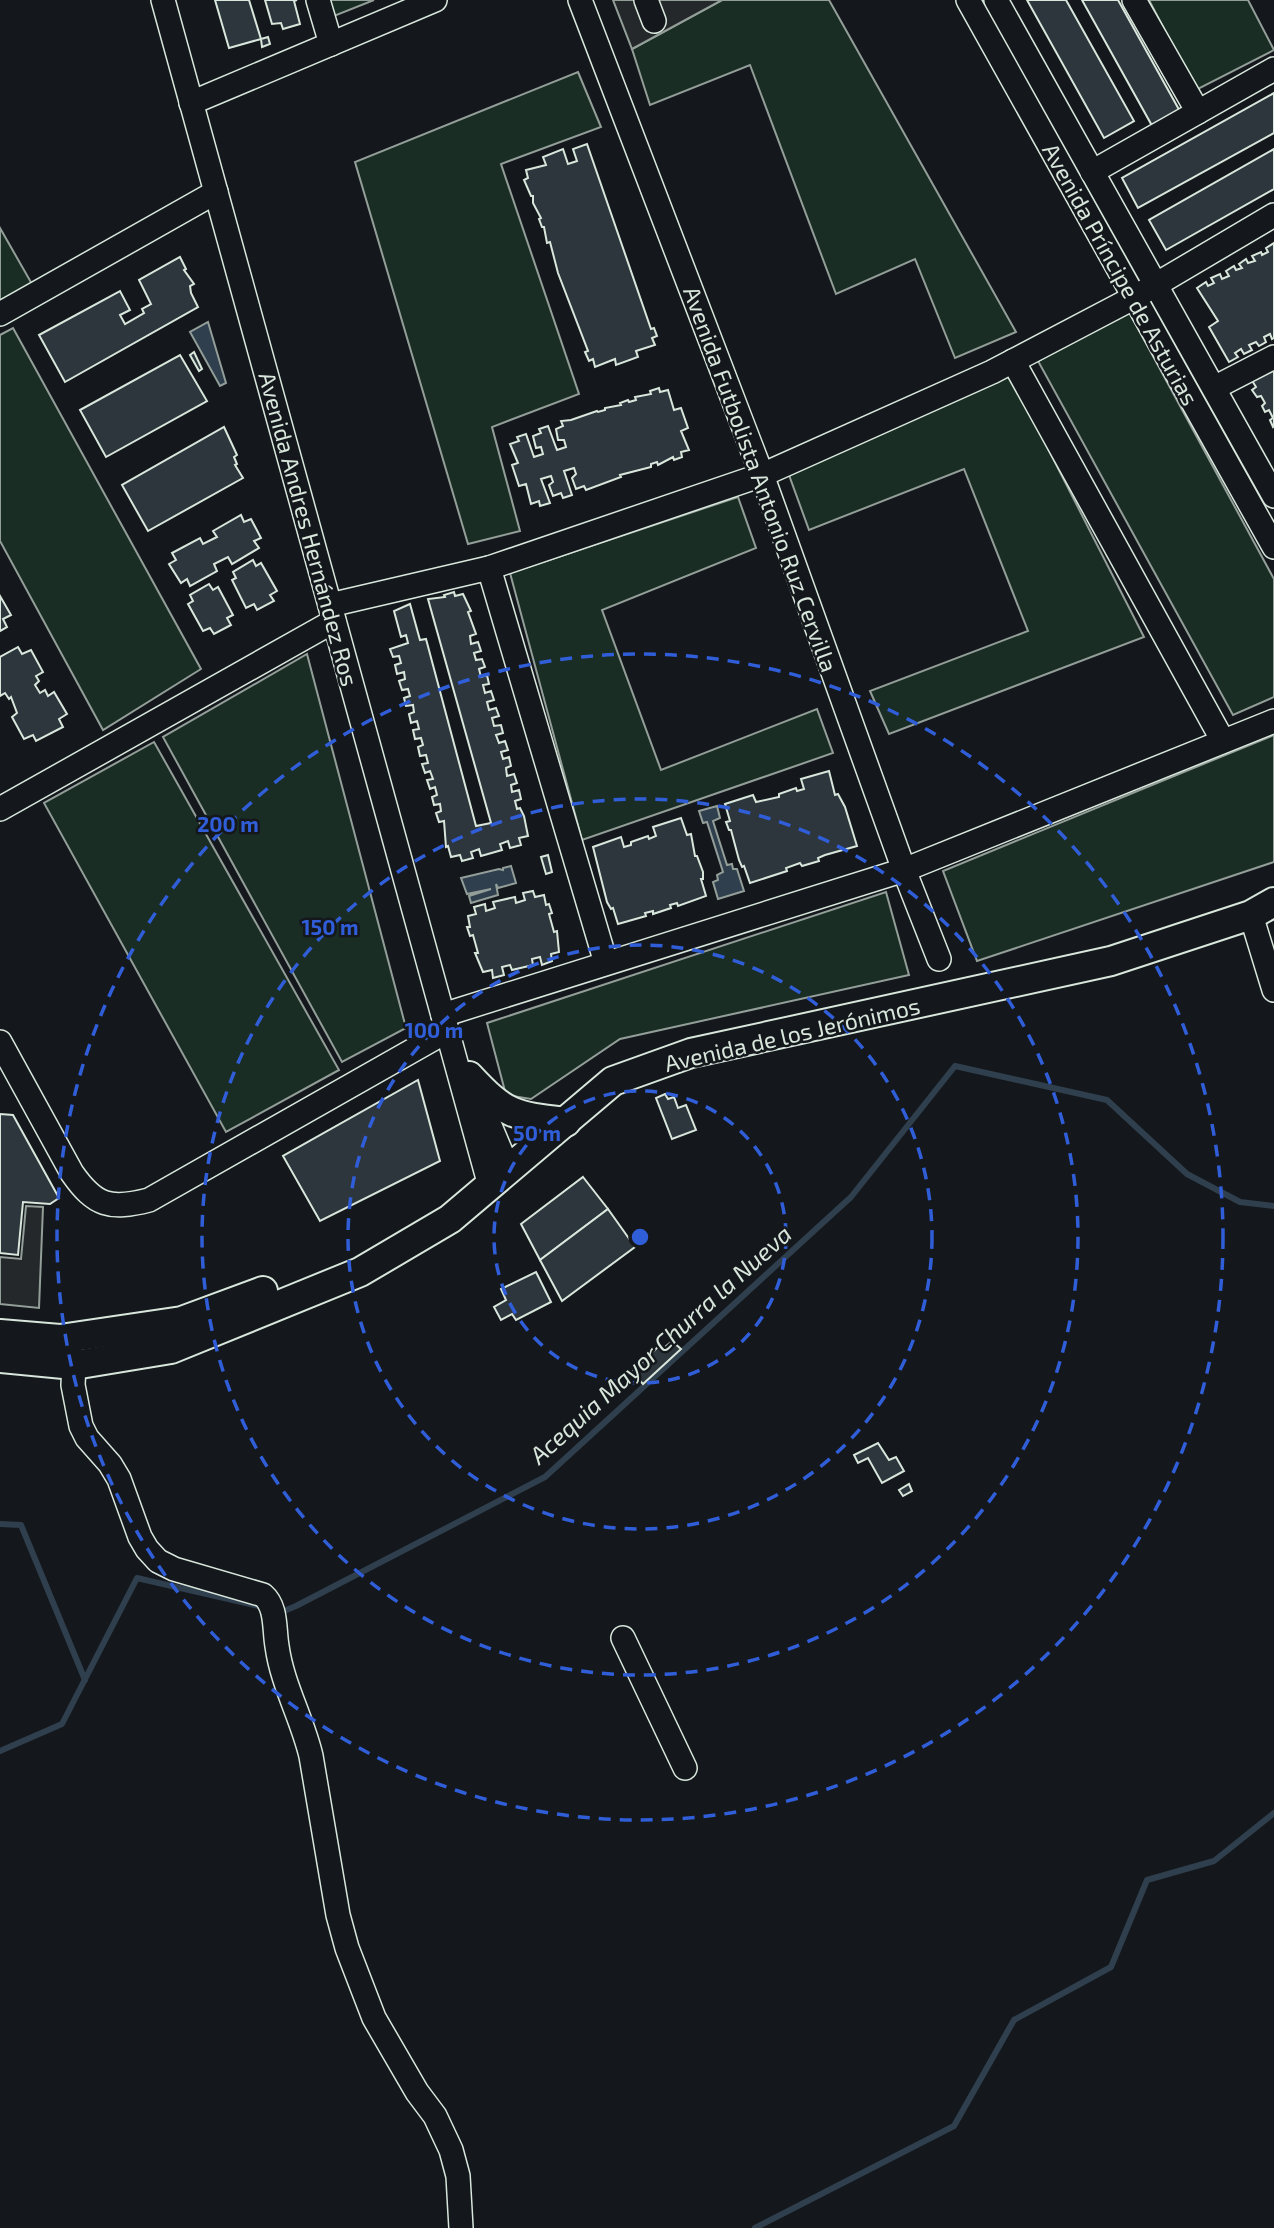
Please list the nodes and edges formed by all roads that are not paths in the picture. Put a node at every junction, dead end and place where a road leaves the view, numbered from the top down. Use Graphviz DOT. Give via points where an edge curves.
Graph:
graph roads {
  1 [pos="163,0"];
  2 [pos="318,0"];
  3 [pos="435,0"];
  4 [pos="580,0"];
  5 [pos="968,0"];
  6 [pos="996,0"];
  7 [pos="1134,0"];
  8 [pos="331,44"];
  9 [pos="1274,69"];
  10 [pos="191,103"];
  11 [pos="1198,112"];
  12 [pos="1092,172"];
  13 [pos="216,192"];
  14 [pos="1274,215"];
  15 [pos="1155,284"];
  16 [pos="1135,297"];
  17 [pos="0,314"];
  18 [pos="1274,357"];
  19 [pos="1013,361"];
  20 [pos="1214,388"];
  21 [pos="762,475"];
  22 [pos="1274,496"];
  23 [pos="1274,547"];
  24 [pos="489,568"];
  25 [pos="332,613"];
  26 [pos="1274,721"];
  27 [pos="1223,741"];
  28 [pos="0,808"];
  29 [pos="904,870"];
  30 [pos="1262,909"];
  31 [pos="939,959"];
  32 [pos="606,963"];
  33 [pos="1274,990"];
  34 [pos="445,1023"];
  35 [pos="0,1042"];
  36 [pos="461,1067"];
  37 [pos="566,1122"];
  38 [pos="499,1178"];
  39 [pos="436,1227"];
  40 [pos="0,1334"];
  41 [pos="60,1339"];
  42 [pos="0,1357"];
  43 [pos="74,1365"];
  44 [pos="623,1638"];
  45 [pos="685,1768"];
  46 [pos="461,2228"];
  1 -- 10 [label="street, Avenida Andres Hernández Ros"];
  2 -- 8 [label="street"];
  3 -- 8 [label="street"];
  4 -- 21 [label="street, Avenida Futbolista Antonio Ruz Cervilla"];
  5 -- 16 [label="street, Avenida Príncipe de Asturias"];
  6 -- 12 [label="street, Avenida Príncipe de Asturias"];
  7 -- 11 [label="street"];
  8 -- 10 [label="street"];
  9 -- 11 [label="street"];
  10 -- 13 [label="street, Avenida Andres Hernández Ros"];
  11 -- 12 [label="street"];
  12 -- 15 [label="street, Avenida Príncipe de Asturias"];
  13 -- 17 [label="street"];
  13 -- 25 [label="street, Avenida Andres Hernández Ros"];
  14 -- 15 [label="street"];
  15 -- 16 [label="street"];
  15 -- 20 [label="street, Avenida Príncipe de Asturias"];
  16 -- 19 [label="street"];
  16 -- 23 [label="street, Avenida Príncipe de Asturias"];
  18 -- 20 [label="street"];
  19 -- 21 [label="street"];
  19 -- 27 [label="street"];
  20 -- 22 [label="street, Avenida Príncipe de Asturias"];
  21 -- 24 [label="street"];
  21 -- 29 [label="street, Avenida Futbolista Antonio Ruz Cervilla"];
  24 -- 25 [label="street"];
  24 -- 32 [label="street"];
  25 -- 28 [label="street"];
  25 -- 34 [label="street, Avenida Andres Hernández Ros"];
  26 -- 27 [label="street"];
  27 -- 29 [label="street"];
  29 -- 31 [label="street, Avenida Futbolista Antonio Ruz Cervilla"];
  29 -- 32 [label="street"];
  30 -- 33 [label="street"];
  30 -- 37 [label="main road, Avenida de los Jerónimos" via="1111,961 691,1053 613,1081"];
  32 -- 34 [label="street"];
  34 -- 35 [label="street" via="149,1200 124,1207 102,1202 84,1190"];
  34 -- 36 [label="street, Avenida Andres Hernández Ros"];
  36 -- 37 [label="main road" via="506,1110"];
  36 -- 38 [label="street, Avenida Andres Hernández Ros"];
  37 -- 38 [label="main road, Avenida de los Jerónimos"];
  38 -- 39 [label="main road, Avenida de los Jerónimos"];
  39 -- 41 [label="main road" via="182,1321"];
  39 -- 43 [label="main road, Avenida de los Jerónimos" via="360,1272 171,1349"];
  40 -- 41 [label="main road"];
  41 -- 43 [label="street"];
  42 -- 43 [label="main road, Avenida de los Jerónimos"];
  43 -- 46 [label="street" via="81,1426 119,1479 146,1549 174,1569 263,1595 273,1611 280,1665 314,1767 347,1948 374,2018 451,2150 458,2176"];
  44 -- 45 [label="street"];
}
